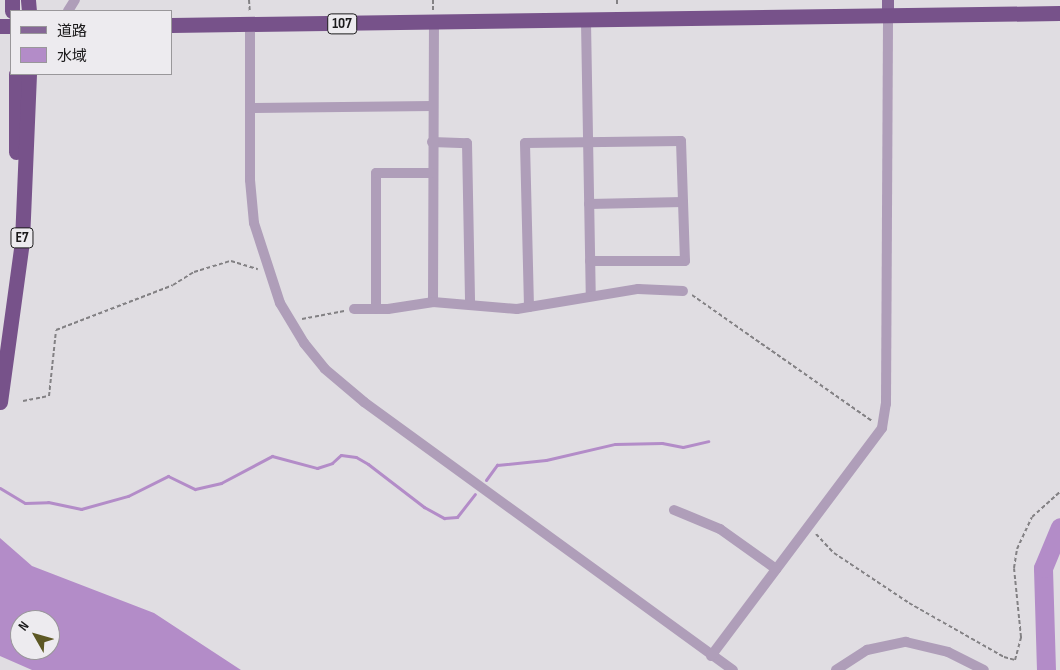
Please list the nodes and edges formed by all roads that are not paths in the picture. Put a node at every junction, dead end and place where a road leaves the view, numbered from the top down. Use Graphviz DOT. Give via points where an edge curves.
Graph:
graph roads {
  1 [pos="888,0"];
  2 [pos="1060,13"];
  3 [pos="888,16"];
  4 [pos="586,22"];
  5 [pos="434,23"];
  6 [pos="250,24"];
  7 [pos="172,25"];
  8 [pos="16,75"];
  9 [pos="22,75"];
  10 [pos="29,75"];
  11 [pos="432,106"];
  12 [pos="250,108"];
  13 [pos="432,142"];
  14 [pos="589,143"];
  15 [pos="432,173"];
  16 [pos="683,202"];
  17 [pos="590,204"];
  18 [pos="15,241"];
  19 [pos="590,261"];
  20 [pos="683,291"];
  21 [pos="590,296"];
  22 [pos="433,302"];
  23 [pos="470,303"];
  24 [pos="529,306"];
  25 [pos="354,309"];
  26 [pos="376,310"];
  27 [pos="0,377"];
  28 [pos="0,402"];
  29 [pos="674,510"];
  30 [pos="776,569"];
  31 [pos="711,656"];
  32 [pos="733,670"];
  33 [pos="836,670"];
  34 [pos="984,670"];
  1 -- 3 [label="main road"];
  2 -- 3 [label="highway, 107"];
  3 -- 4 [label="highway, 107"];
  3 -- 30 [label="street" via="886,404 882,428 810,528"];
  4 -- 5 [label="highway, 107"];
  4 -- 14 [label="street"];
  5 -- 6 [label="highway, 107"];
  5 -- 11 [label="street"];
  6 -- 7 [label="highway, 107"];
  6 -- 12 [label="street"];
  8 -- 18 [label="highway"];
  9 -- 18 [label="highway, E7"];
  10 -- 28 [label="highway, E7" via="22,241"];
  11 -- 12 [label="street"];
  11 -- 13 [label="street"];
  12 -- 31 [label="street" via="250,180 254,223 267,271 289,322 325,369 364,402"];
  13 -- 15 [label="street"];
  13 -- 23 [label="street" via="466,143"];
  14 -- 16 [label="street" via="681,141"];
  14 -- 17 [label="street"];
  14 -- 24 [label="street" via="525,143"];
  15 -- 22 [label="street"];
  15 -- 26 [label="street" via="376,174"];
  16 -- 17 [label="street"];
  16 -- 19 [label="street" via="685,261"];
  17 -- 19 [label="street"];
  18 -- 27 [label="highway, E7"];
  19 -- 21 [label="street"];
  20 -- 21 [label="street" via="638,289"];
  21 -- 24 [label="street"];
  22 -- 23 [label="street"];
  22 -- 26 [label="street"];
  23 -- 24 [label="street" via="517,309"];
  25 -- 26 [label="street"];
  29 -- 30 [label="street" via="720,529"];
  30 -- 31 [label="street"];
  31 -- 32 [label="street"];
  33 -- 34 [label="street" via="868,650 906,642 948,652"];
}
